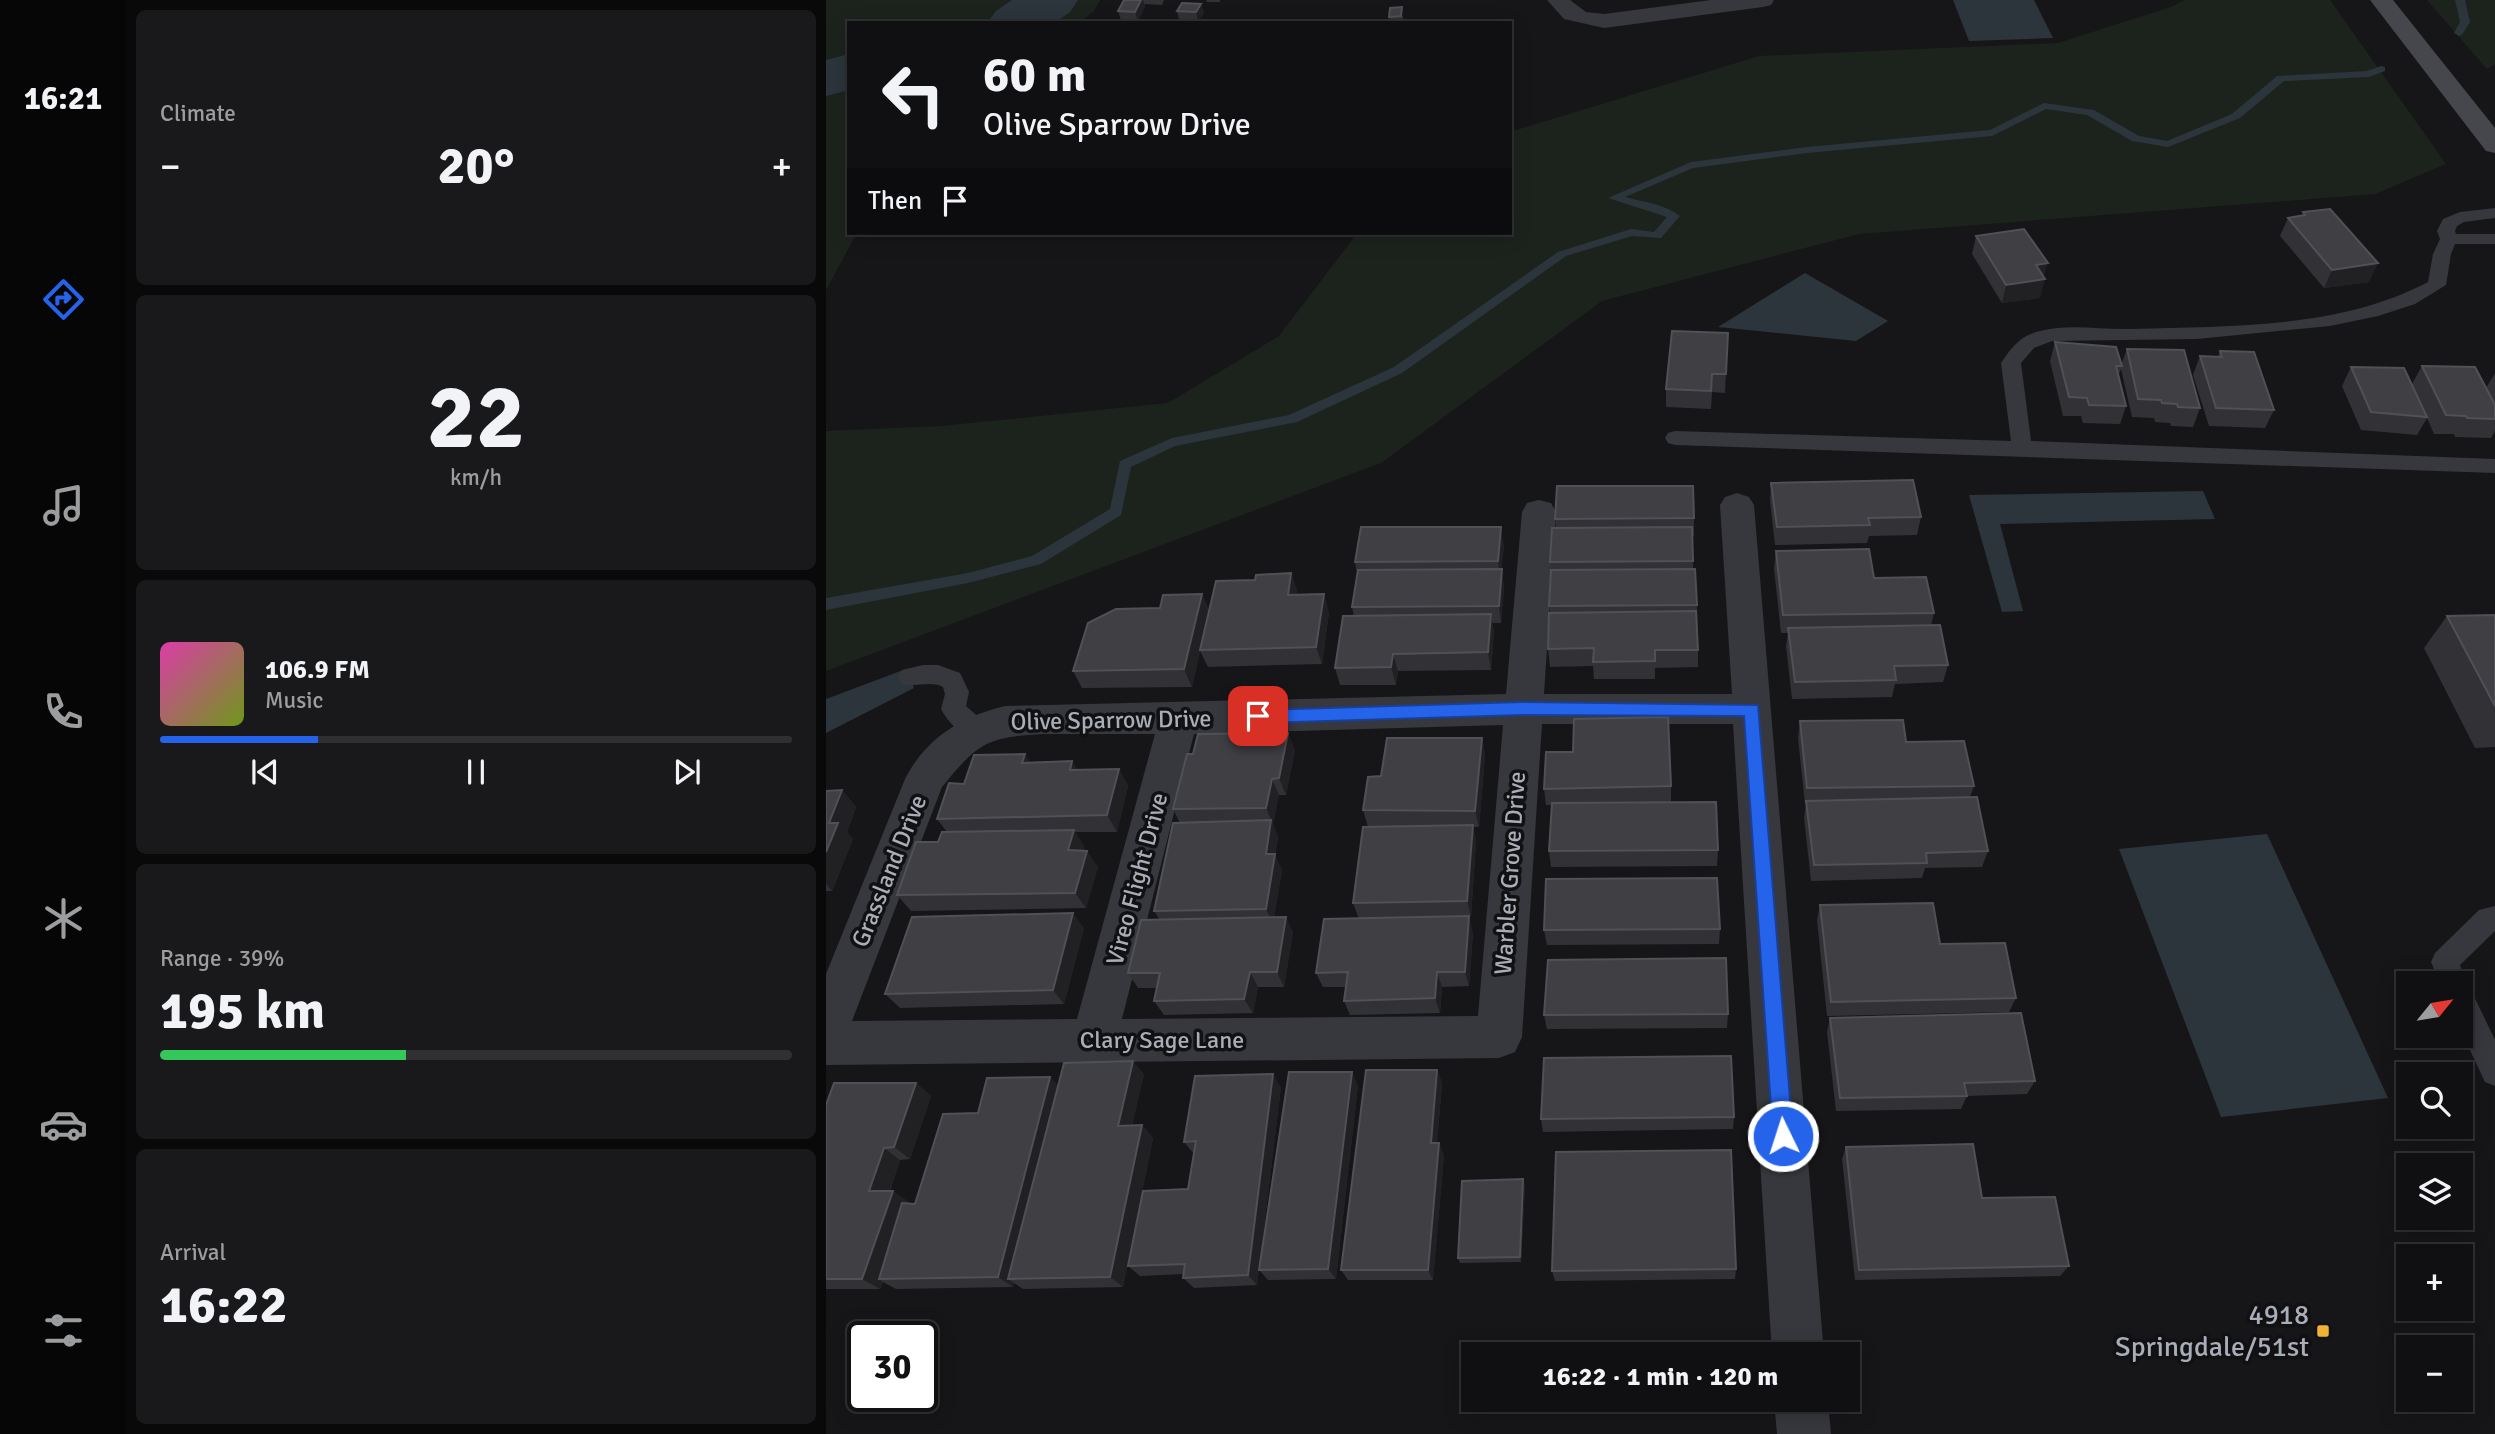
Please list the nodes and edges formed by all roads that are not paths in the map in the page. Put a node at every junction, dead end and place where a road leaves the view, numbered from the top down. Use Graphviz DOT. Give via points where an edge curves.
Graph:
graph roads {
  1 [pos="1558,0"];
  2 [pos="1763,0"];
  3 [pos="2381,0"];
  4 [pos="2495,145"];
  5 [pos="2495,214"];
  6 [pos="2449,239"];
  7 [pos="2495,239"];
  8 [pos="1675,438"];
  9 [pos="2022,448"];
  10 [pos="2495,466"];
  11 [pos="1737,505"];
  12 [pos="1539,512"];
  13 [pos="910,677"];
  14 [pos="1522,709"];
  15 [pos="1752,709"];
  16 [pos="1179,719"];
  17 [pos="976,730"];
  18 [pos="2495,918"];
  19 [pos="2449,971"];
  20 [pos="2473,1025"];
  21 [pos="826,1030"];
  22 [pos="1499,1037"];
  23 [pos="1094,1040"];
  24 [pos="826,1043"];
  25 [pos="2495,1072"];
  26 [pos="1797,1342"];
  27 [pos="1802,1412"];
  28 [pos="1804,1434"];
  1 -- 2 [label="street" via="1568,12 1604,21"];
  3 -- 4 [label="main road"];
  5 -- 6 [label="lane" via="2449,223"];
  6 -- 7 [label="lane"];
  6 -- 9 [label="lane" via="2437,285 2388,307 2265,328 2067,335 2022,345 2011,363"];
  8 -- 9 [label="lane"];
  9 -- 10 [label="lane"];
  11 -- 15 [label="street"];
  12 -- 14 [label="street, Warbler Grove Drive"];
  13 -- 17 [label="lane" via="936,673 953,683 957,691 953,709"];
  14 -- 15 [label="street, Olive Sparrow Drive"];
  14 -- 16 [label="street, Olive Sparrow Drive"];
  14 -- 22 [label="street, Warbler Grove Drive"];
  15 -- 26 [label="street"];
  16 -- 17 [label="street, Olive Sparrow Drive" via="1005,721"];
  16 -- 23 [label="street, Vireo Flight Drive"];
  17 -- 21 [label="street, Grassland Drive" via="944,752 925,779"];
  18 -- 19 [label="lane" via="2445,962"];
  20 -- 25 [label="lane"];
  22 -- 23 [label="street, Clary Sage Lane"];
  23 -- 24 [label="street, Clary Sage Lane"];
  27 -- 28 [label="street"];
}
